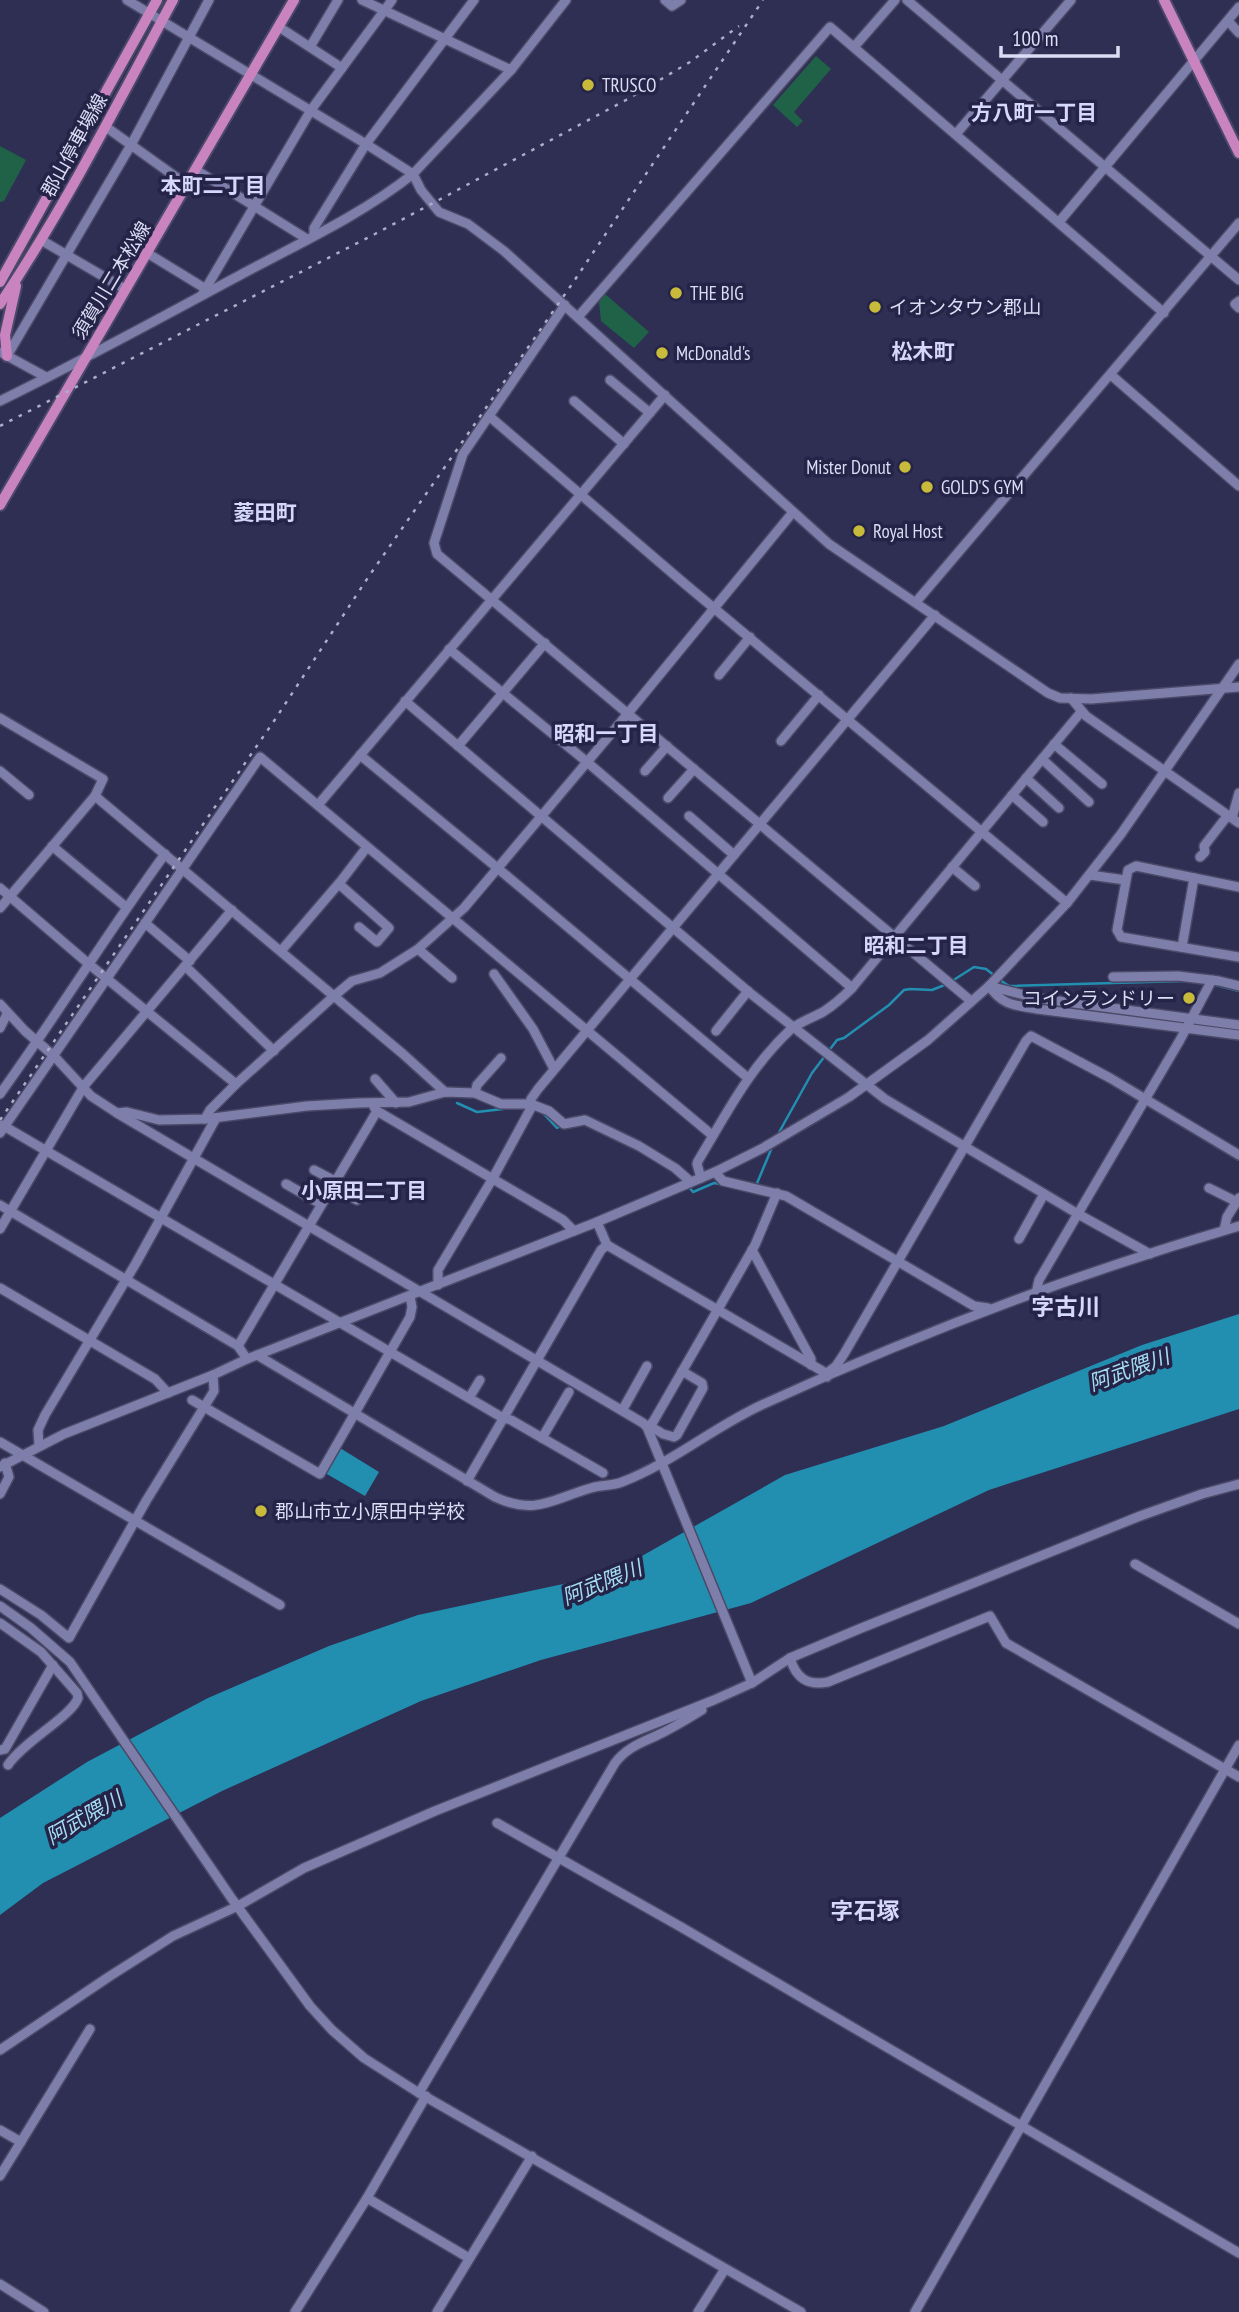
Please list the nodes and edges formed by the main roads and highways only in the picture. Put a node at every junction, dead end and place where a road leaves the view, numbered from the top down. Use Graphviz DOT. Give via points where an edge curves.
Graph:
graph roads {
  1 [pos="157,0"];
  2 [pos="173,0"];
  3 [pos="294,0"];
  4 [pos="1164,0"];
  5 [pos="1239,153"];
  6 [pos="2,274"];
  7 [pos="16,279"];
  8 [pos="0,304"];
  9 [pos="3,354"];
  10 [pos="0,505"];
  1 -- 6 [label="main road, 郡山停車場線"];
  2 -- 7 [label="main road, 郡山停車場線" via="106,127"];
  3 -- 10 [label="main road, 須賀川二本松線"];
  4 -- 5 [label="main road"];
  7 -- 8 [label="main road, 郡山停車場線"];
  7 -- 9 [label="main road"];
}
